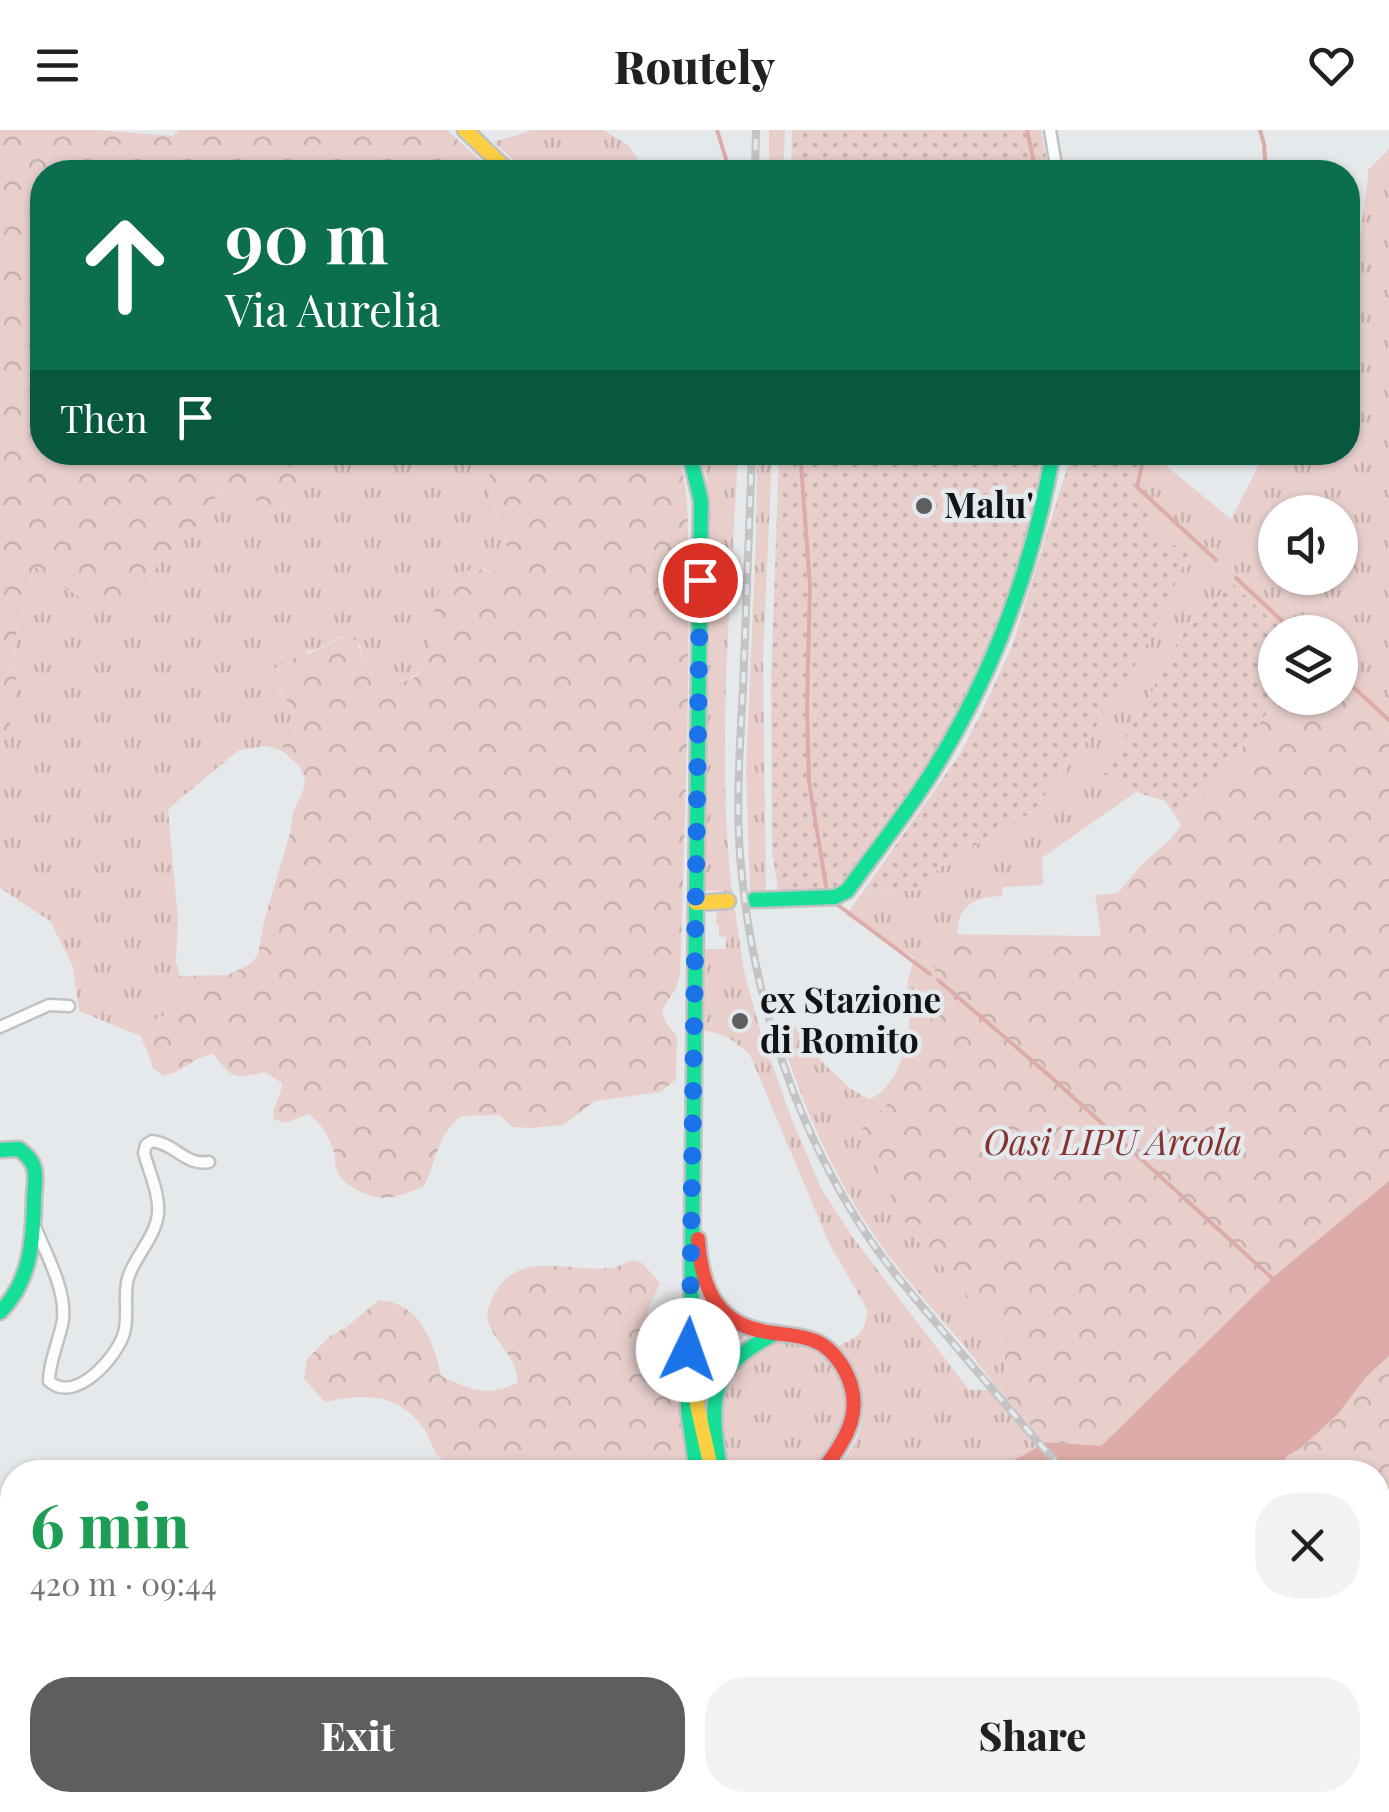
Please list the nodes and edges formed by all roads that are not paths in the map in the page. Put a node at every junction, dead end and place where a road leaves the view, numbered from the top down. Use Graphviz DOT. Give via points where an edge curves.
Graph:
graph roads {
  1 [pos="466,130"];
  2 [pos="1050,130"];
  3 [pos="497,160"];
  4 [pos="1055,160"];
  5 [pos="693,465"];
  6 [pos="1051,465"];
  7 [pos="754,900"];
  8 [pos="728,901"];
  9 [pos="696,903"];
  10 [pos="69,1006"];
  11 [pos="0,1027"];
  12 [pos="0,1150"];
  13 [pos="209,1162"];
  14 [pos="691,1192"];
  15 [pos="36,1228"];
  16 [pos="0,1312"];
  17 [pos="690,1325"];
  18 [pos="776,1333"];
  19 [pos="696,1460"];
  20 [pos="709,1460"];
  21 [pos="719,1460"];
  22 [pos="830,1460"];
  1 -- 3 [label="main road"];
  2 -- 4 [label="street"];
  5 -- 9 [label="main road" via="701,515"];
  6 -- 7 [label="main road" via="1012,617 934,769 898,824 847,890 829,897"];
  8 -- 9 [label="main road"];
  9 -- 14 [label="main road"];
  10 -- 11 [label="street" via="49,1005"];
  12 -- 15 [label="main road" via="19,1149 30,1160"];
  13 -- 15 [label="street" via="186,1158 166,1142 146,1145 158,1214 128,1276 124,1331 113,1355 80,1384 56,1387 49,1381 64,1316"];
  14 -- 17 [label="main road"];
  14 -- 18 [label="main road" via="705,1285 735,1320"];
  15 -- 16 [label="main road" via="20,1290"];
  17 -- 19 [label="main road" via="685,1377"];
  17 -- 20 [label="main road"];
  18 -- 21 [label="main road" via="736,1356 717,1385"];
  18 -- 22 [label="main road" via="819,1342 850,1378 855,1414"];
}
